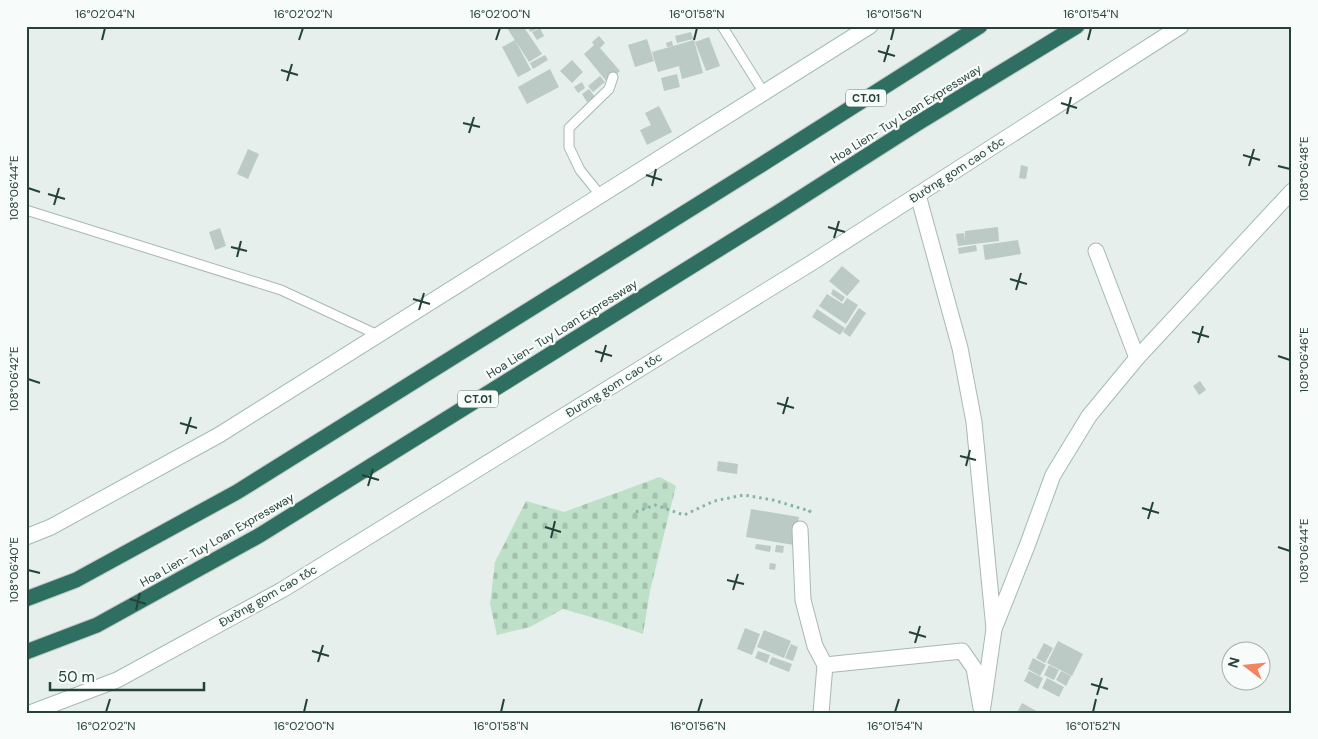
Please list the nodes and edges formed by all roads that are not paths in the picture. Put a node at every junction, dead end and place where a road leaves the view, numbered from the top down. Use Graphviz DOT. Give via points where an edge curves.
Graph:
graph roads {
  1 [pos="722,26"];
  2 [pos="964,26"];
  3 [pos="980,26"];
  4 [pos="1077,26"];
  5 [pos="1089,26"];
  6 [pos="1181,26"];
  7 [pos="860,29"];
  8 [pos="613,77"];
  9 [pos="764,93"];
  10 [pos="918,123"];
  11 [pos="753,170"];
  12 [pos="1292,191"];
  13 [pos="918,195"];
  14 [pos="601,196"];
  15 [pos="26,210"];
  16 [pos="1096,251"];
  17 [pos="378,335"];
  18 [pos="1137,358"];
  19 [pos="800,529"];
  20 [pos="26,537"];
  21 [pos="26,599"];
  22 [pos="994,629"];
  23 [pos="26,652"];
  24 [pos="824,664"];
  25 [pos="30,713"];
  26 [pos="821,713"];
  27 [pos="982,713"];
  1 -- 9 [label="lane"];
  2 -- 11 [label="highway"];
  3 -- 11 [label="highway, CT.01"];
  4 -- 10 [label="highway, Hoa Lien- Tuy Loan Expressway / CT.01"];
  5 -- 10 [label="highway"];
  6 -- 13 [label="main road, Đường gom cao tốc"];
  7 -- 9 [label="main road"];
  8 -- 14 [label="lane" via="609,89 569,128 568,147 580,170"];
  9 -- 14 [label="main road"];
  10 -- 23 [label="highway, Hoa Lien- Tuy Loan Expressway / CT.01" via="260,535 96,625"];
  11 -- 21 [label="highway, CT.01" via="237,492 76,580"];
  12 -- 18 [label="main road"];
  13 -- 22 [label="main road" via="960,348 974,422"];
  13 -- 25 [label="main road, Đường gom cao tốc" via="282,590 117,680"];
  14 -- 17 [label="main road"];
  15 -- 17 [label="lane" via="282,290"];
  16 -- 18 [label="main road"];
  17 -- 20 [label="main road" via="219,435 51,527"];
  18 -- 22 [label="main road" via="1089,416 1053,475"];
  19 -- 24 [label="main road" via="803,600 815,646"];
  22 -- 27 [label="main road"];
  24 -- 26 [label="main road"];
  24 -- 27 [label="main road" via="962,652 974,668"];
}
